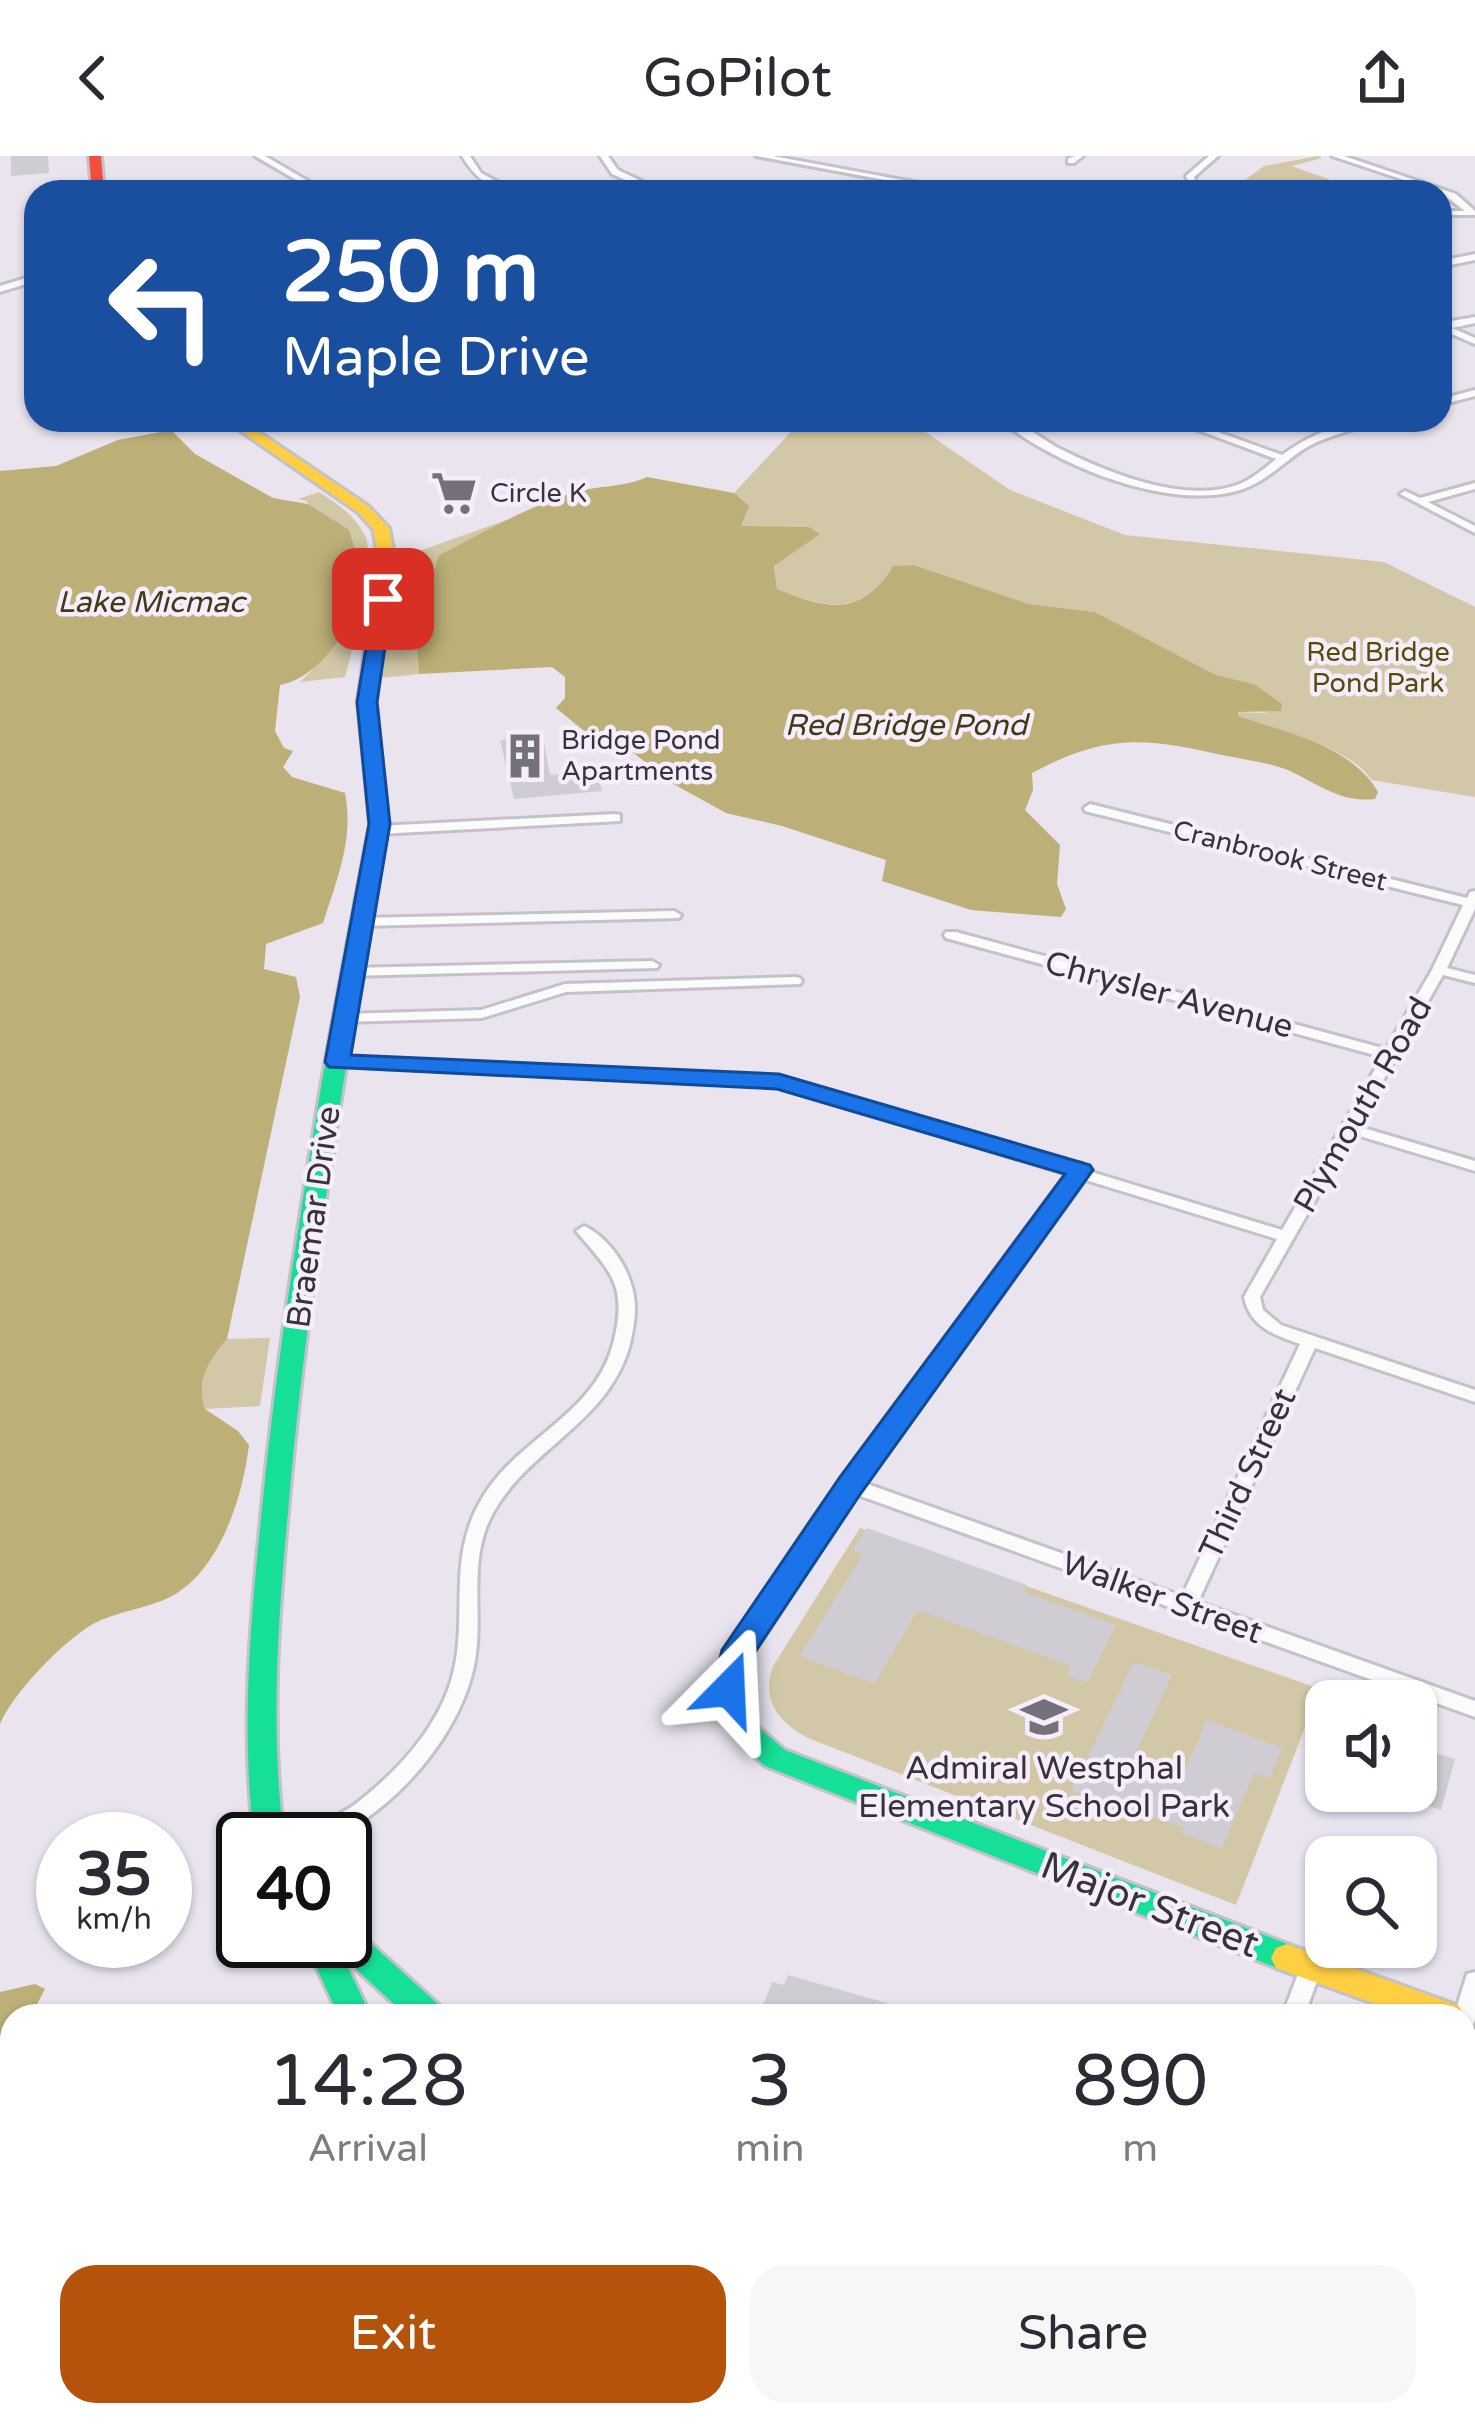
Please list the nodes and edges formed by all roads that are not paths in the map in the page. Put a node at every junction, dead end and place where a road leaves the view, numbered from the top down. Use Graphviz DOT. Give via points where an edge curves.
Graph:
graph roads {
  1 [pos="259,156"];
  2 [pos="466,156"];
  3 [pos="604,156"];
  4 [pos="760,156"];
  5 [pos="1214,156"];
  6 [pos="1336,156"];
  7 [pos="302,180"];
  8 [pos="488,180"];
  9 [pos="633,180"];
  10 [pos="895,180"];
  11 [pos="1192,180"];
  12 [pos="1407,180"];
  13 [pos="251,432"];
  14 [pos="1025,432"];
  15 [pos="1209,432"];
  16 [pos="1328,432"];
  17 [pos="1282,458"];
  18 [pos="1475,487"];
  19 [pos="1405,494"];
  20 [pos="1420,501"];
  21 [pos="1475,530"];
  22 [pos="1090,808"];
  23 [pos="615,818"];
  24 [pos="378,830"];
  25 [pos="1473,899"];
  26 [pos="674,915"];
  27 [pos="362,922"];
  28 [pos="950,935"];
  29 [pos="652,965"];
  30 [pos="1439,970"];
  31 [pos="350,972"];
  32 [pos="1475,979"];
  33 [pos="795,981"];
  34 [pos="343,1018"];
  35 [pos="1388,1054"];
  36 [pos="337,1062"];
  37 [pos="1351,1129"];
  38 [pos="1475,1166"];
  39 [pos="1081,1170"];
  40 [pos="584,1231"];
  41 [pos="1288,1237"];
  42 [pos="1310,1341"];
  43 [pos="1475,1396"];
  44 [pos="850,1485"];
  45 [pos="1186,1607"];
  46 [pos="1475,1709"];
  47 [pos="265,1812"];
  48 [pos="360,1812"];
  49 [pos="372,1964"];
  50 [pos="1305,1966"];
  51 [pos="333,1968"];
  52 [pos="1311,1968"];
  53 [pos="349,2004"];
  54 [pos="416,2004"];
  55 [pos="1298,2004"];
  56 [pos="1414,2004"];
  1 -- 7 [label="street"];
  2 -- 8 [label="street"];
  3 -- 9 [label="street"];
  4 -- 10 [label="street"];
  5 -- 11 [label="street"];
  6 -- 12 [label="street"];
  13 -- 24 [label="main road, Braemar Drive" via="381,528 383,599 367,702"];
  14 -- 17 [label="street" via="1059,453 1182,493 1240,488"];
  15 -- 17 [label="street"];
  16 -- 17 [label="street"];
  18 -- 20 [label="street"];
  19 -- 20 [label="street"];
  20 -- 21 [label="street"];
  22 -- 25 [label="street, Cranbrook Street"];
  23 -- 24 [label="street"];
  24 -- 27 [label="main road, Braemar Drive"];
  25 -- 30 [label="street, Plymouth Road"];
  26 -- 27 [label="street"];
  27 -- 31 [label="main road, Braemar Drive"];
  28 -- 35 [label="street, Chrysler Avenue"];
  29 -- 31 [label="street"];
  30 -- 32 [label="street"];
  30 -- 35 [label="street, Plymouth Road"];
  31 -- 34 [label="main road, Braemar Drive"];
  33 -- 34 [label="street" via="566,988 482,1014"];
  34 -- 36 [label="main road, Braemar Drive"];
  35 -- 37 [label="street, Plymouth Road"];
  36 -- 39 [label="street" via="779,1081"];
  36 -- 47 [label="main road, Braemar Drive" via="280,1441 259,1689"];
  37 -- 38 [label="street"];
  37 -- 41 [label="street, Plymouth Road"];
  39 -- 41 [label="street"];
  39 -- 44 [label="main road"];
  40 -- 48 [label="street" via="613,1256 622,1276 627,1318 614,1374 584,1413 506,1479 477,1526 465,1666 445,1722"];
  41 -- 42 [label="street, Plymouth Road" via="1252,1297 1275,1329"];
  42 -- 43 [label="street"];
  42 -- 45 [label="street, Third Street"];
  44 -- 45 [label="street, Walker Street"];
  44 -- 50 [label="main road, Major Street" via="734,1659 729,1682 749,1736 775,1758"];
  45 -- 46 [label="street, Walker Street"];
  49 -- 54 [label="main road"];
  51 -- 53 [label="main road"];
  52 -- 55 [label="street"];
  52 -- 56 [label="main road, Major Street"];
}
